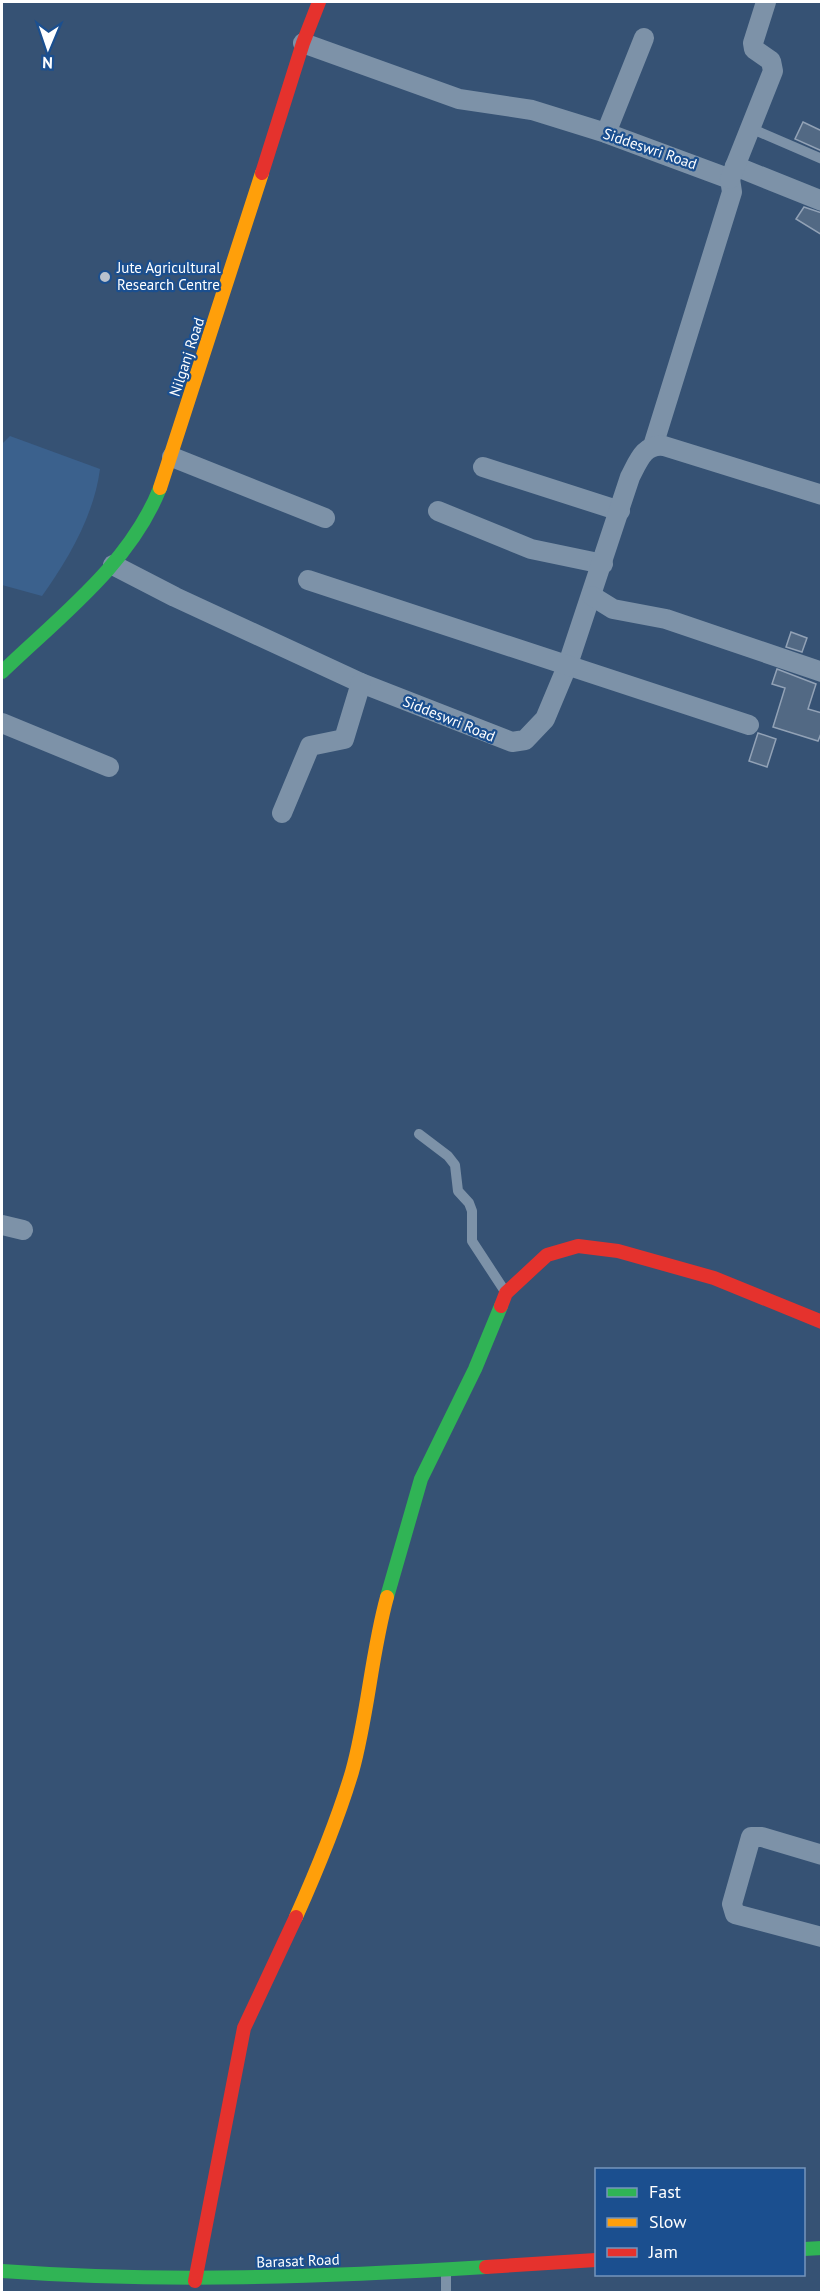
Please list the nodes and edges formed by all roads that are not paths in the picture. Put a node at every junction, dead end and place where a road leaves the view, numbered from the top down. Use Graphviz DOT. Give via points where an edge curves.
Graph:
graph roads {
  1 [pos="319,2"];
  2 [pos="766,2"];
  3 [pos="644,38"];
  4 [pos="303,43"];
  5 [pos="750,128"];
  6 [pos="606,133"];
  7 [pos="822,159"];
  8 [pos="733,173"];
  9 [pos="822,201"];
  10 [pos="653,446"];
  11 [pos="172,458"];
  12 [pos="483,467"];
  13 [pos="822,495"];
  14 [pos="438,511"];
  15 [pos="620,511"];
  16 [pos="325,518"];
  17 [pos="603,564"];
  18 [pos="112,565"];
  19 [pos="308,580"];
  20 [pos="592,596"];
  21 [pos="568,664"];
  22 [pos="2,672"];
  23 [pos="822,672"];
  24 [pos="361,683"];
  25 [pos="2,723"];
  26 [pos="749,725"];
  27 [pos="109,767"];
  28 [pos="282,813"];
  29 [pos="419,1134"];
  30 [pos="2,1225"];
  31 [pos="23,1230"];
  32 [pos="506,1293"];
  33 [pos="822,1322"];
  34 [pos="822,1855"];
  35 [pos="822,1937"];
  36 [pos="822,2248"];
  37 [pos="805,2249"];
  38 [pos="595,2260"];
  39 [pos="446,2268"];
  40 [pos="2,2271"];
  41 [pos="195,2281"];
  42 [pos="80,2285"];
  43 [pos="446,2292"];
  1 -- 4 [label="street, Nilganj Road"];
  2 -- 5 [label="street" via="753,44 771,61 773,71"];
  3 -- 6 [label="street"];
  4 -- 6 [label="street, Siddeswri Road" via="459,99 532,110"];
  4 -- 11 [label="street, Nilganj Road"];
  5 -- 7 [label="lane"];
  5 -- 8 [label="street"];
  6 -- 8 [label="street, Siddeswri Road"];
  8 -- 9 [label="street"];
  8 -- 10 [label="street, Siddeswri Road" via="732,192"];
  10 -- 13 [label="street" via="664,446"];
  10 -- 15 [label="street, Siddeswri Road" via="640,457"];
  11 -- 16 [label="street"];
  11 -- 18 [label="street, Nilganj Road" via="134,539"];
  12 -- 15 [label="street"];
  14 -- 17 [label="street" via="531,549"];
  15 -- 17 [label="street, Siddeswri Road"];
  17 -- 20 [label="street, Siddeswri Road"];
  18 -- 22 [label="street, Nilganj Road"];
  18 -- 24 [label="street, Siddeswri Road"];
  19 -- 21 [label="street"];
  20 -- 21 [label="street, Siddeswri Road"];
  20 -- 23 [label="street" via="613,609 666,619"];
  21 -- 24 [label="street, Siddeswri Road" via="537,731 525,740 512,742"];
  21 -- 26 [label="street"];
  24 -- 28 [label="street" via="344,739 310,746"];
  25 -- 27 [label="street"];
  29 -- 32 [label="lane" via="455,1165 458,1191 472,1211 472,1241"];
  30 -- 31 [label="street"];
  32 -- 33 [label="street" via="547,1255 578,1246 596,1247 714,1278"];
  32 -- 41 [label="street" via="475,1369 421,1479 384,1604 352,1771 316,1873 244,2028"];
  34 -- 35 [label="street" via="752,1837 732,1904 735,1914"];
  36 -- 37 [label="street"];
  38 -- 39 [label="street, Barasat Road"];
  39 -- 41 [label="street, Barasat Road"];
  39 -- 43 [label="lane"];
  40 -- 42 [label="street, Barasat Road"];
  41 -- 42 [label="street, Barasat Road"];
}
